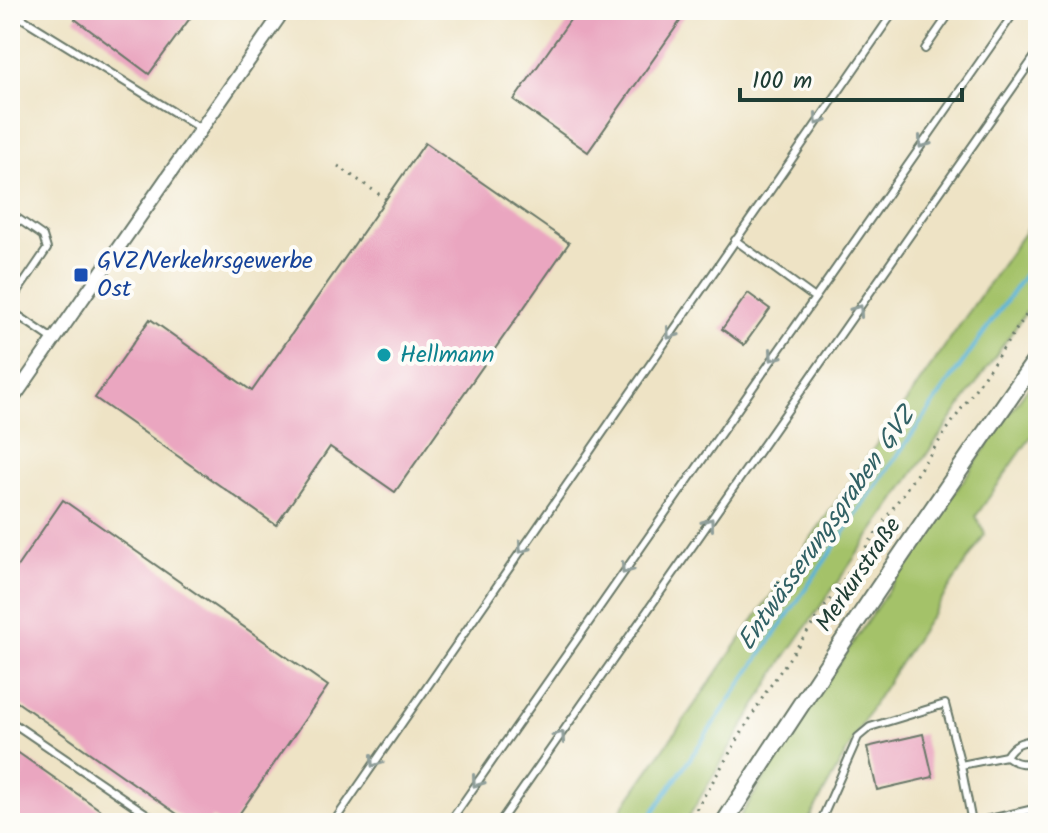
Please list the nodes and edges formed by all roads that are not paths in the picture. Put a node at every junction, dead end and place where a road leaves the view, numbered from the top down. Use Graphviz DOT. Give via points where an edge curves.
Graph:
graph roads {
  1 [pos="284,10"];
  2 [pos="895,10"];
  3 [pos="952,10"];
  4 [pos="1016,10"];
  5 [pos="20,17"];
  6 [pos="925,49"];
  7 [pos="1038,52"];
  8 [pos="201,129"];
  9 [pos="10,213"];
  10 [pos="735,240"];
  11 [pos="815,298"];
  12 [pos="10,303"];
  13 [pos="10,310"];
  14 [pos="54,340"];
  15 [pos="1038,357"];
  16 [pos="10,403"];
  17 [pos="10,721"];
  18 [pos="1038,739"];
  19 [pos="1006,756"];
  20 [pos="1038,762"];
  21 [pos="961,765"];
  22 [pos="1038,808"];
  23 [pos="160,823"];
  24 [pos="333,823"];
  25 [pos="449,823"];
  26 [pos="499,823"];
  27 [pos="724,823"];
  28 [pos="820,823"];
  29 [pos="972,823"];
  1 -- 8 [label="street"];
  2 -- 10 [label="lane, one-way"];
  3 -- 6 [label="lane"];
  4 -- 11 [label="lane, one-way"];
  5 -- 8 [label="lane"];
  26 -- 7 [label="lane, one-way"];
  8 -- 14 [label="street"];
  9 -- 12 [label="lane" via="43,236 47,249"];
  10 -- 11 [label="lane"];
  10 -- 24 [label="lane, one-way"];
  11 -- 25 [label="lane, one-way"];
  13 -- 14 [label="lane"];
  14 -- 16 [label="street"];
  15 -- 27 [label="street, Merkurstraße"];
  17 -- 23 [label="lane"];
  18 -- 19 [label="lane" via="1019,743"];
  19 -- 20 [label="lane" via="1014,763"];
  19 -- 21 [label="lane"];
  21 -- 28 [label="lane" via="945,704 870,727 858,737"];
  21 -- 29 [label="lane"];
  22 -- 29 [label="lane"];
}
